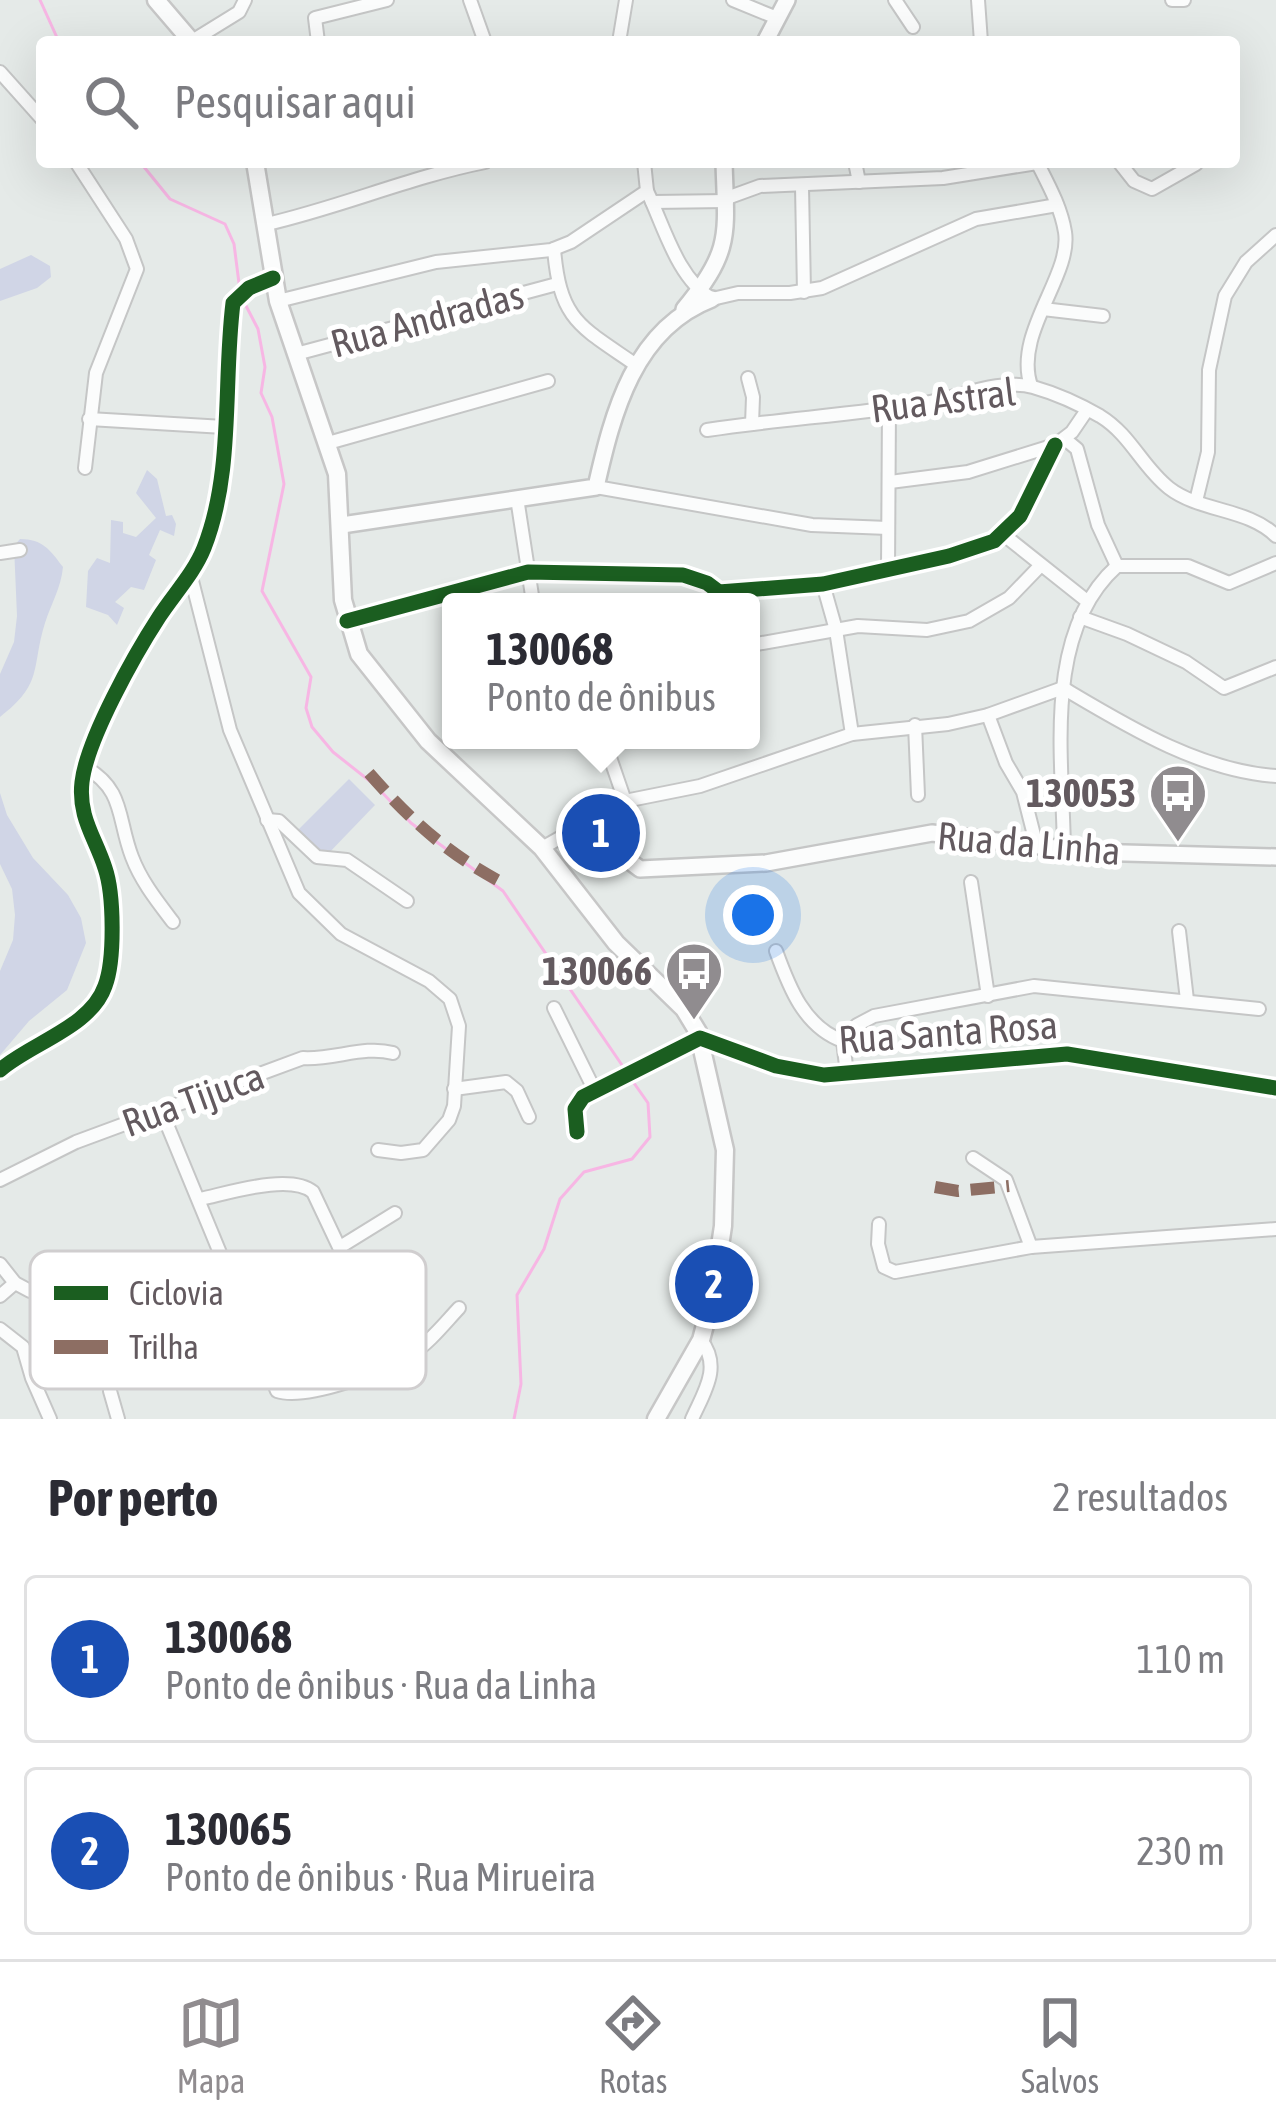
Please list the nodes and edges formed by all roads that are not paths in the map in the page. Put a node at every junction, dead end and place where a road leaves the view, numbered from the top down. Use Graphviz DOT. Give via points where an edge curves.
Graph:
graph roads {
  1 [pos="156,0"];
  2 [pos="245,0"];
  3 [pos="387,0"];
  4 [pos="470,0"];
  5 [pos="626,0"];
  6 [pos="733,0"];
  7 [pos="788,0"];
  8 [pos="895,0"];
  9 [pos="978,0"];
  10 [pos="1172,0"];
  11 [pos="1184,0"];
  12 [pos="777,18"];
  13 [pos="913,27"];
  14 [pos="188,36"];
  15 [pos="200,36"];
  16 [pos="317,36"];
  17 [pos="482,36"];
  18 [pos="620,36"];
  19 [pos="768,36"];
  20 [pos="981,36"];
  21 [pos="0,72"];
  22 [pos="36,112"];
  23 [pos="80,168"];
  24 [pos="256,168"];
  25 [pos="458,168"];
  26 [pos="645,168"];
  27 [pos="724,168"];
  28 [pos="856,168"];
  29 [pos="941,168"];
  30 [pos="1002,168"];
  31 [pos="1040,168"];
  32 [pos="1124,168"];
  33 [pos="1189,168"];
  34 [pos="943,178"];
  35 [pos="859,182"];
  36 [pos="802,187"];
  37 [pos="650,197"];
  38 [pos="727,200"];
  39 [pos="1058,205"];
  40 [pos="267,224"];
  41 [pos="1276,235"];
  42 [pos="554,249"];
  43 [pos="273,278"];
  44 [pos="557,284"];
  45 [pos="804,292"];
  46 [pos="706,295"];
  47 [pos="278,301"];
  48 [pos="1043,309"];
  49 [pos="1102,316"];
  50 [pos="296,354"];
  51 [pos="636,365"];
  52 [pos="748,378"];
  53 [pos="548,381"];
  54 [pos="1031,386"];
  55 [pos="889,408"];
  56 [pos="1087,410"];
  57 [pos="89,419"];
  58 [pos="752,424"];
  59 [pos="224,427"];
  60 [pos="707,430"];
  61 [pos="1060,442"];
  62 [pos="328,443"];
  63 [pos="85,468"];
  64 [pos="890,482"];
  65 [pos="596,487"];
  66 [pos="517,498"];
  67 [pos="1196,501"];
  68 [pos="342,525"];
  69 [pos="888,528"];
  70 [pos="1004,535"];
  71 [pos="1276,536"];
  72 [pos="20,550"];
  73 [pos="0,553"];
  74 [pos="1276,563"];
  75 [pos="1040,566"];
  76 [pos="1117,566"];
  77 [pos="888,570"];
  78 [pos="528,572"];
  79 [pos="190,573"];
  80 [pos="823,584"];
  81 [pos="719,592"];
  82 [pos="450,593"];
  83 [pos="532,593"];
  84 [pos="442,595"];
  85 [pos="1087,601"];
  86 [pos="1080,617"];
  87 [pos="347,621"];
  88 [pos="836,630"];
  89 [pos="760,643"];
  90 [pos="1276,667"];
  91 [pos="1063,688"];
  92 [pos="988,715"];
  93 [pos="915,724"];
  94 [pos="852,734"];
  95 [pos="607,749"];
  96 [pos="85,767"];
  97 [pos="1276,776"];
  98 [pos="918,795"];
  99 [pos="626,801"];
  100 [pos="595,816"];
  101 [pos="267,820"];
  102 [pos="542,848"];
  103 [pos="1036,848"];
  104 [pos="1064,850"];
  105 [pos="1276,857"];
  106 [pos="970,882"];
  107 [pos="406,901"];
  108 [pos="173,922"];
  109 [pos="1179,931"];
  110 [pos="776,951"];
  111 [pos="988,996"];
  112 [pos="1187,1000"];
  113 [pos="554,1008"];
  114 [pos="1259,1009"];
  115 [pos="700,1038"];
  116 [pos="843,1041"];
  117 [pos="394,1054"];
  118 [pos="0,1070"];
  119 [pos="847,1074"];
  120 [pos="1276,1088"];
  121 [pos="454,1089"];
  122 [pos="594,1089"];
  123 [pos="161,1110"];
  124 [pos="529,1117"];
  125 [pos="577,1132"];
  126 [pos="378,1150"];
  127 [pos="973,1158"];
  128 [pos="0,1180"];
  129 [pos="200,1199"];
  130 [pos="394,1213"];
  131 [pos="879,1223"];
  132 [pos="1276,1229"];
  133 [pos="340,1247"];
  134 [pos="1031,1247"];
  135 [pos="220,1251"];
  136 [pos="342,1251"];
  137 [pos="0,1264"];
  138 [pos="15,1283"];
  139 [pos="30,1291"];
  140 [pos="0,1296"];
  141 [pos="459,1308"];
  142 [pos="0,1329"];
  143 [pos="701,1340"];
  144 [pos="426,1343"];
  145 [pos="30,1371"];
  146 [pos="37,1389"];
  147 [pos="276,1389"];
  148 [pos="310,1389"];
  149 [pos="110,1391"];
  150 [pos="50,1419"];
  151 [pos="118,1419"];
  152 [pos="656,1419"];
  153 [pos="692,1419"];
  1 -- 14 [label="main road"];
  2 -- 15 [label="street"];
  3 -- 16 [label="street" via="314,18"];
  4 -- 17 [label="street"];
  5 -- 18 [label="street"];
  6 -- 12 [label="street"];
  7 -- 12 [label="street"];
  8 -- 13 [label="street"];
  9 -- 20 [label="street"];
  10 -- 11 [label="street"];
  12 -- 19 [label="street"];
  21 -- 22 [label="street"];
  23 -- 57 [label="street" via="137,269 103,351"];
  24 -- 40 [label="main road"];
  25 -- 40 [label="street"];
  26 -- 37 [label="street"];
  27 -- 38 [label="street"];
  28 -- 35 [label="street"];
  29 -- 34 [label="street"];
  30 -- 34 [label="street"];
  31 -- 39 [label="street"];
  32 -- 33 [label="street" via="1152,189"];
  34 -- 35 [label="street"];
  35 -- 36 [label="street"];
  36 -- 38 [label="street" via="760,186"];
  36 -- 45 [label="street"];
  37 -- 38 [label="street"];
  37 -- 42 [label="street"];
  37 -- 46 [label="street" via="676,258"];
  38 -- 46 [label="street" via="726,241"];
  39 -- 45 [label="street" via="976,219"];
  39 -- 48 [label="street" via="1065,240"];
  40 -- 43 [label="main road"];
  41 -- 67 [label="street" via="1225,296"];
  42 -- 44 [label="street"];
  42 -- 47 [label="street" via="436,262"];
  43 -- 47 [label="main road"];
  43 -- 59 [label="street" via="244,291 231,324"];
  44 -- 50 [label="street, Rua Andradas"];
  44 -- 51 [label="street" via="568,314"];
  45 -- 46 [label="street"];
  46 -- 51 [label="street"];
  47 -- 50 [label="main road"];
  48 -- 49 [label="street"];
  48 -- 54 [label="street" via="1027,361"];
  50 -- 62 [label="main road"];
  51 -- 65 [label="street"];
  52 -- 58 [label="street"];
  53 -- 62 [label="street"];
  54 -- 55 [label="street, Rua Astral"];
  54 -- 56 [label="street, Rua Astral"];
  55 -- 58 [label="street, Rua Astral"];
  55 -- 64 [label="street"];
  56 -- 61 [label="street"];
  56 -- 67 [label="street, Rua Astral" via="1125,435 1168,488"];
  57 -- 59 [label="street"];
  57 -- 63 [label="street"];
  58 -- 60 [label="street, Rua Astral"];
  59 -- 79 [label="street" via="213,520"];
  61 -- 64 [label="street" via="968,472"];
  61 -- 70 [label="street"];
  61 -- 76 [label="street" via="1077,449"];
  62 -- 68 [label="main road"];
  64 -- 69 [label="street"];
  65 -- 66 [label="street"];
  65 -- 69 [label="street" via="812,525"];
  66 -- 68 [label="street"];
  66 -- 78 [label="street"];
  67 -- 71 [label="street, Rua Astral"];
  68 -- 87 [label="main road"];
  69 -- 77 [label="street"];
  70 -- 75 [label="street"];
  70 -- 77 [label="street"];
  72 -- 73 [label="street"];
  74 -- 76 [label="street" via="1229,583 1188,566"];
  75 -- 85 [label="street"];
  75 -- 88 [label="street" via="1009,598 969,621 928,630"];
  76 -- 85 [label="street"];
  77 -- 80 [label="street"];
  78 -- 81 [label="street" via="682,575"];
  78 -- 82 [label="street"];
  78 -- 83 [label="street"];
  79 -- 96 [label="street" via="138,654"];
  79 -- 101 [label="street" via="230,730"];
  80 -- 81 [label="street"];
  80 -- 88 [label="street"];
  84 -- 87 [label="street"];
  85 -- 86 [label="street"];
  86 -- 90 [label="street" via="1186,662 1224,688"];
  86 -- 91 [label="street"];
  87 -- 102 [label="main road" via="359,654 406,716"];
  88 -- 89 [label="street"];
  88 -- 94 [label="street"];
  91 -- 92 [label="street"];
  91 -- 97 [label="street" via="1200,758"];
  91 -- 104 [label="street"];
  92 -- 93 [label="street"];
  92 -- 103 [label="street" via="1023,792"];
  93 -- 94 [label="street"];
  93 -- 98 [label="street"];
  94 -- 99 [label="street" via="700,786"];
  95 -- 99 [label="street"];
  96 -- 108 [label="street" via="111,786 133,860"];
  96 -- 118 [label="street" via="83,824 109,882 107,982 89,1010"];
  99 -- 100 [label="street"];
  100 -- 102 [label="street"];
  100 -- 103 [label="street, Rua da Linha" via="616,851 640,869 766,862 932,833"];
  101 -- 107 [label="street" via="279,821 317,857 347,860"];
  101 -- 121 [label="street" via="314,911 450,999 458,1026"];
  102 -- 115 [label="main road"];
  103 -- 104 [label="street, Rua da Linha"];
  104 -- 105 [label="street, Rua da Linha"];
  106 -- 111 [label="street"];
  109 -- 112 [label="street"];
  110 -- 116 [label="street" via="798,1003"];
  111 -- 112 [label="street" via="1034,986"];
  111 -- 116 [label="street" via="874,1016"];
  112 -- 114 [label="street"];
  113 -- 122 [label="street"];
  115 -- 119 [label="street, Rua Santa Rosa" via="776,1066"];
  115 -- 122 [label="street"];
  115 -- 143 [label="main road" via="727,1170"];
  116 -- 119 [label="street"];
  117 -- 123 [label="street, Rua Tijuca" via="376,1048 303,1058"];
  119 -- 120 [label="street, Rua Santa Rosa" via="1066,1054"];
  121 -- 124 [label="street" via="506,1082"];
  121 -- 126 [label="street" via="449,1120 422,1150"];
  122 -- 125 [label="street" via="577,1103"];
  123 -- 128 [label="street, Rua Tijuca"];
  123 -- 129 [label="street"];
  127 -- 134 [label="street" via="1006,1180"];
  129 -- 133 [label="street" via="304,1185"];
  129 -- 135 [label="street"];
  130 -- 133 [label="street"];
  131 -- 134 [label="street" via="890,1271"];
  132 -- 134 [label="street"];
  133 -- 136 [label="street"];
  137 -- 138 [label="street"];
  138 -- 139 [label="street"];
  138 -- 140 [label="street"];
  141 -- 144 [label="street"];
  142 -- 145 [label="street" via="23,1346"];
  143 -- 152 [label="main road"];
  143 -- 153 [label="street" via="712,1370"];
  146 -- 150 [label="street"];
  147 -- 148 [label="street"];
  149 -- 151 [label="street"];
}
